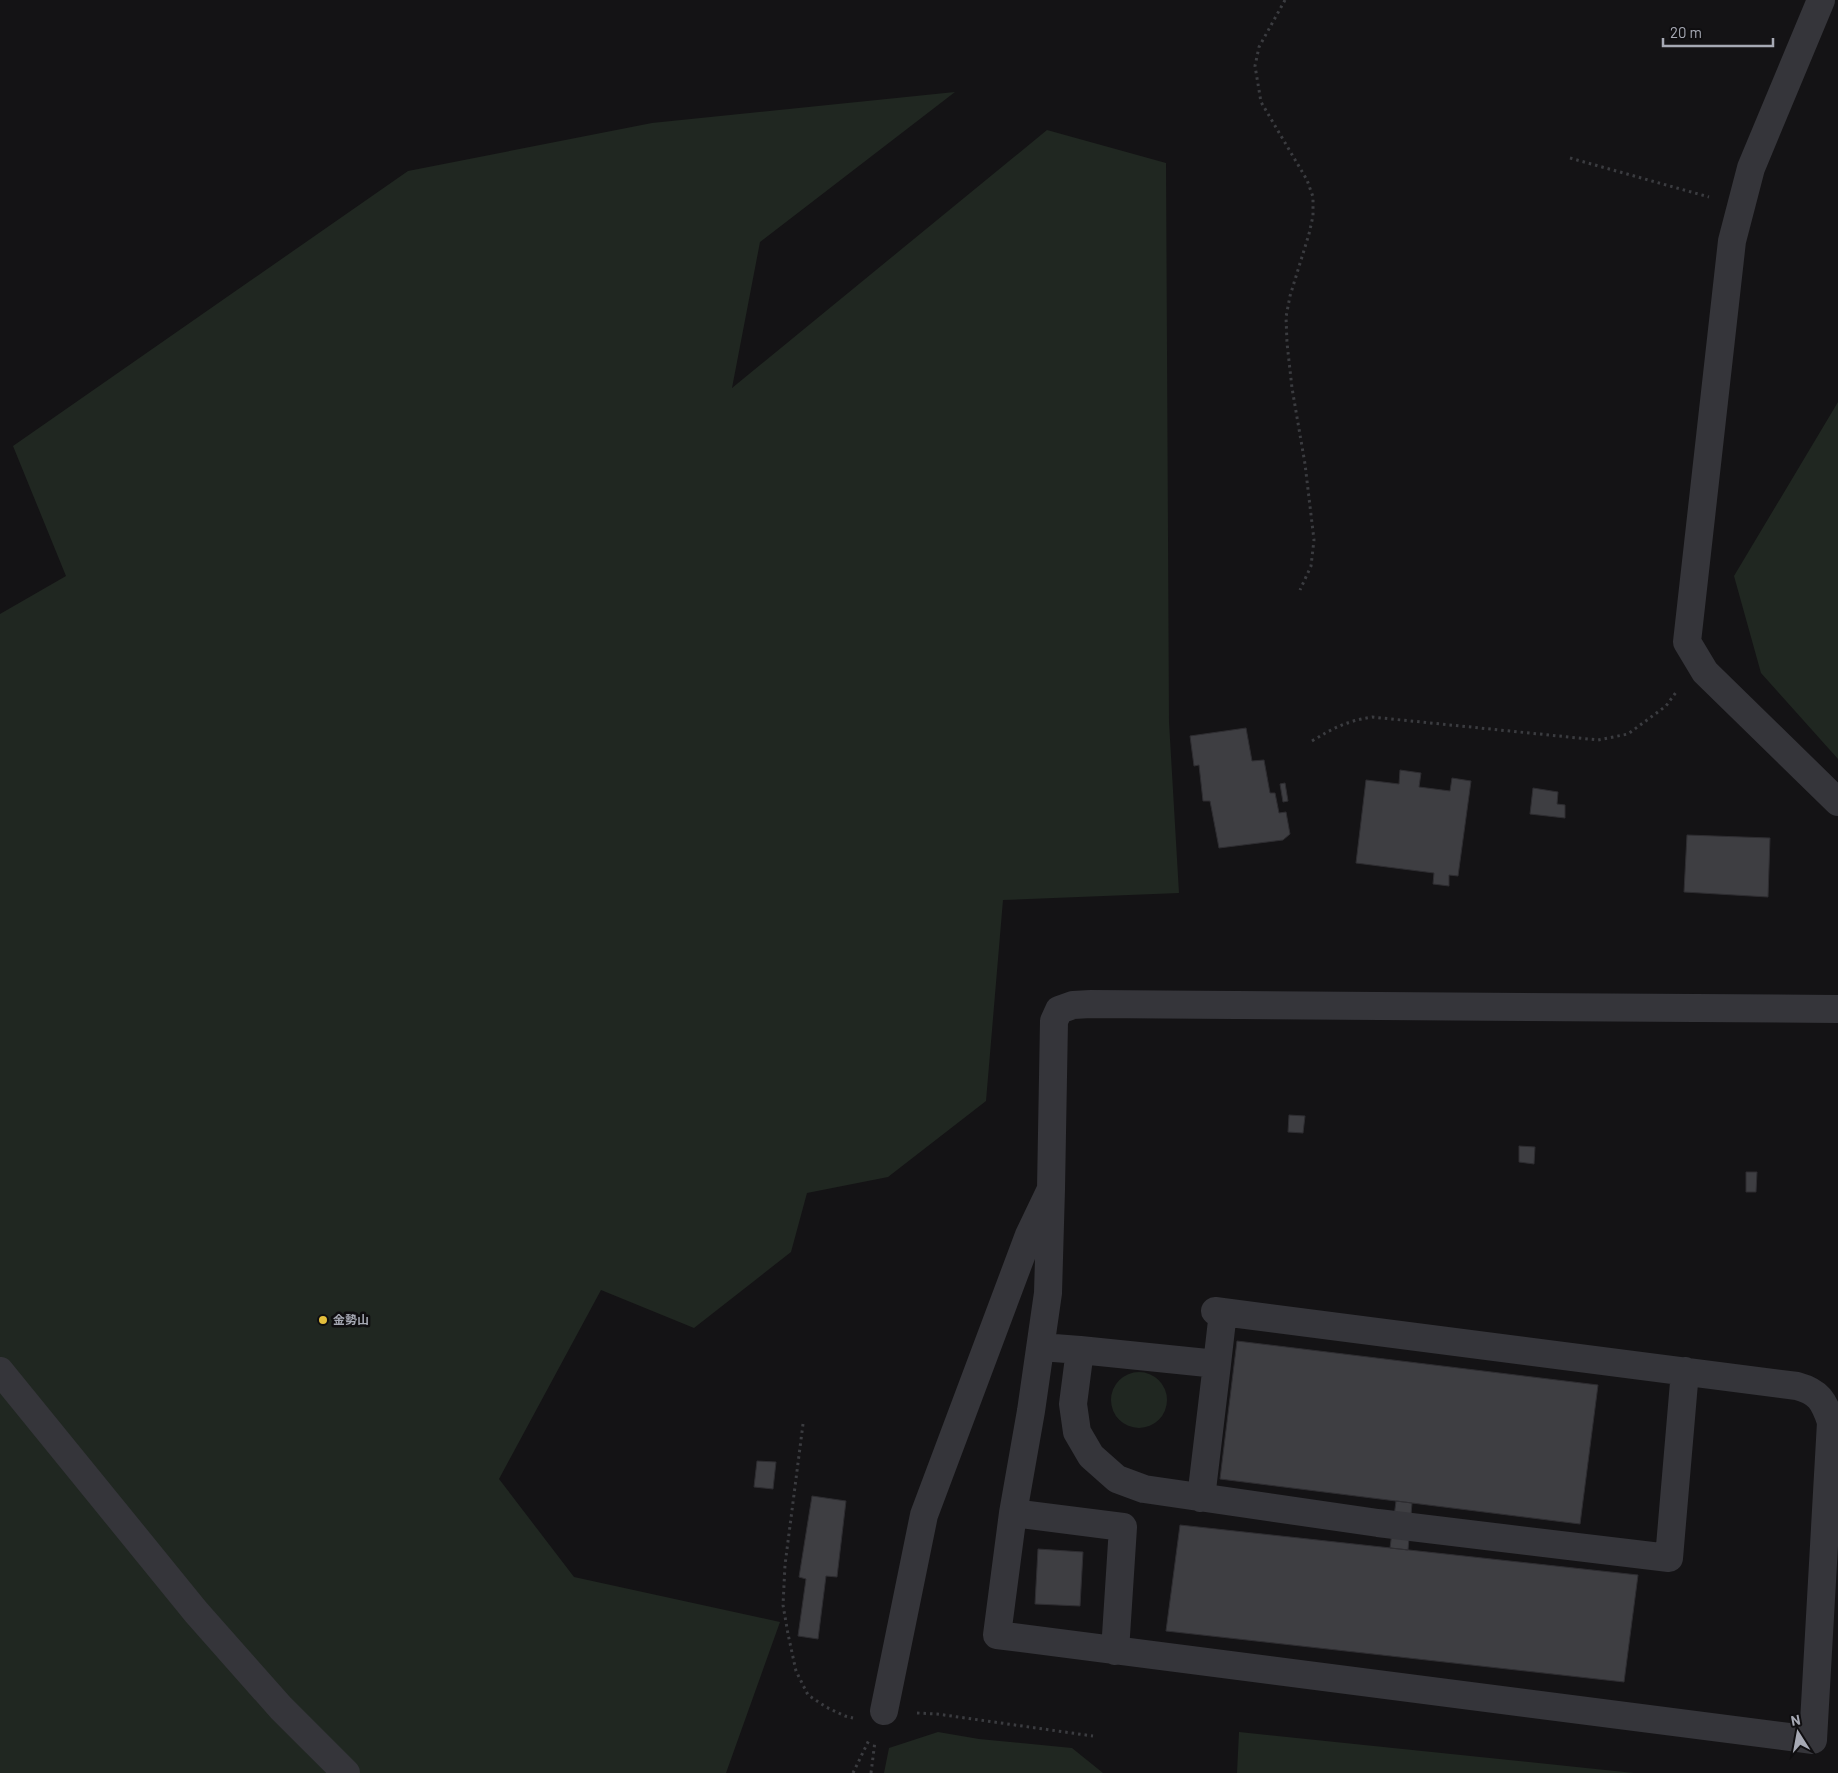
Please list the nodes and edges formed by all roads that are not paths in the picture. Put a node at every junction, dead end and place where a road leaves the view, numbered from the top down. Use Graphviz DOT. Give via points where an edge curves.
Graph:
graph roads {
  1 [pos="1821,0"];
  2 [pos="1838,802"];
  3 [pos="1838,1009"];
  4 [pos="1051,1189"];
  5 [pos="1041,1347"];
  6 [pos="1080,1350"];
  7 [pos="1218,1364"];
  8 [pos="0,1371"];
  9 [pos="1686,1371"];
  10 [pos="1201,1498"];
  11 [pos="1012,1513"];
  12 [pos="1115,1651"];
  13 [pos="873,1715"];
  14 [pos="346,1773"];
  1 -- 2 [label="street" via="1751,168 1732,241 1687,642 1705,672"];
  3 -- 4 [label="street" via="1073,1005 1059,1010 1054,1021"];
  4 -- 5 [label="street" via="1049,1285"];
  4 -- 13 [label="street" via="1029,1235 924,1515"];
  5 -- 6 [label="street"];
  5 -- 11 [label="street"];
  6 -- 7 [label="street"];
  6 -- 10 [label="street" via="1073,1404 1077,1432 1091,1456 1117,1479 1144,1489"];
  7 -- 9 [label="street" via="1219,1312"];
  7 -- 10 [label="street"];
  8 -- 14 [label="street" via="196,1612 281,1708"];
  9 -- 10 [label="street" via="1669,1558 1430,1530"];
  9 -- 12 [label="street" via="1810,1389 1826,1407 1830,1422 1813,1740"];
  11 -- 12 [label="street" via="1123,1527"];
  11 -- 12 [label="street" via="997,1636"];
}
